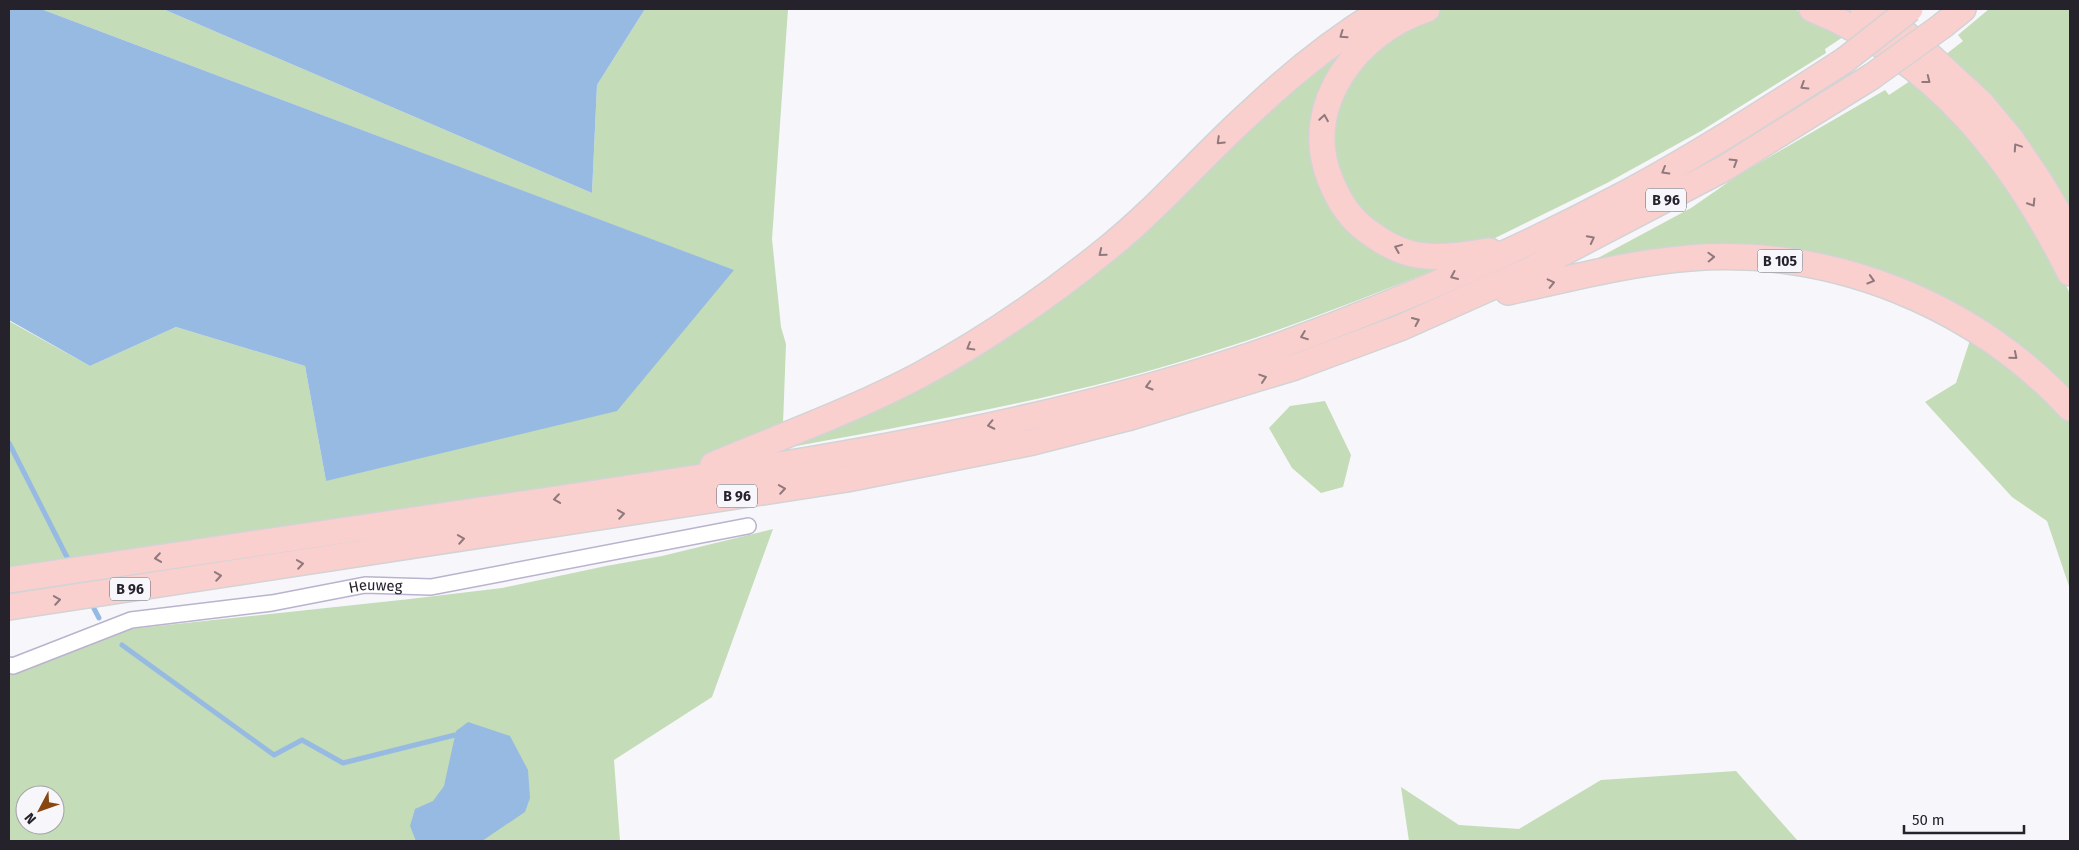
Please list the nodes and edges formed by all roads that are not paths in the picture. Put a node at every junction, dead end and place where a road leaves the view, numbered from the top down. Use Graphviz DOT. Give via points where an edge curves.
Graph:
graph roads {
  1 [pos="1384,9"];
  2 [pos="1427,9"];
  3 [pos="1812,9"];
  4 [pos="1863,9"];
  5 [pos="1910,9"];
  6 [pos="1963,9"];
  7 [pos="2070,233"];
  8 [pos="1515,248"];
  9 [pos="2070,273"];
  10 [pos="1452,305"];
  11 [pos="2070,408"];
  12 [pos="675,481"];
  13 [pos="748,526"];
  14 [pos="9,580"];
  15 [pos="9,607"];
  16 [pos="9,666"];
  1 -- 12 [label="highway, B 96, one-way" via="1314,55 1110,246 1054,292 988,337 875,398"];
  8 -- 2 [label="highway, B 96, one-way" via="1443,257 1417,255 1394,247 1351,217 1336,195 1325,168 1321,144 1324,117 1330,93 1346,66 1372,38 1408,15"];
  3 -- 9 [label="highway, one-way" via="1845,22 1888,50 1966,115 2033,203"];
  7 -- 4 [label="highway, one-way" via="2012,139 1981,103 1907,35"];
  5 -- 8 [label="highway, B 96, one-way, bridge" via="1846,60 1706,148"];
  10 -- 6 [label="highway, B 96, one-way, bridge" via="1530,270 1723,169 1871,77"];
  8 -- 12 [label="highway, B 96, one-way" via="1398,300 1207,370 932,438"];
  10 -- 11 [label="highway, B 105, one-way" via="1613,269 1690,258 1796,262 1875,281 1946,312 2005,348"];
  15 -- 10 [label="highway, B 96, one-way" via="847,479 1033,442 1295,368"];
  12 -- 14 [label="highway, B 96, one-way"];
  13 -- 16 [label="street, Heuweg" via="431,588 365,585 272,603 130,620"];
}
